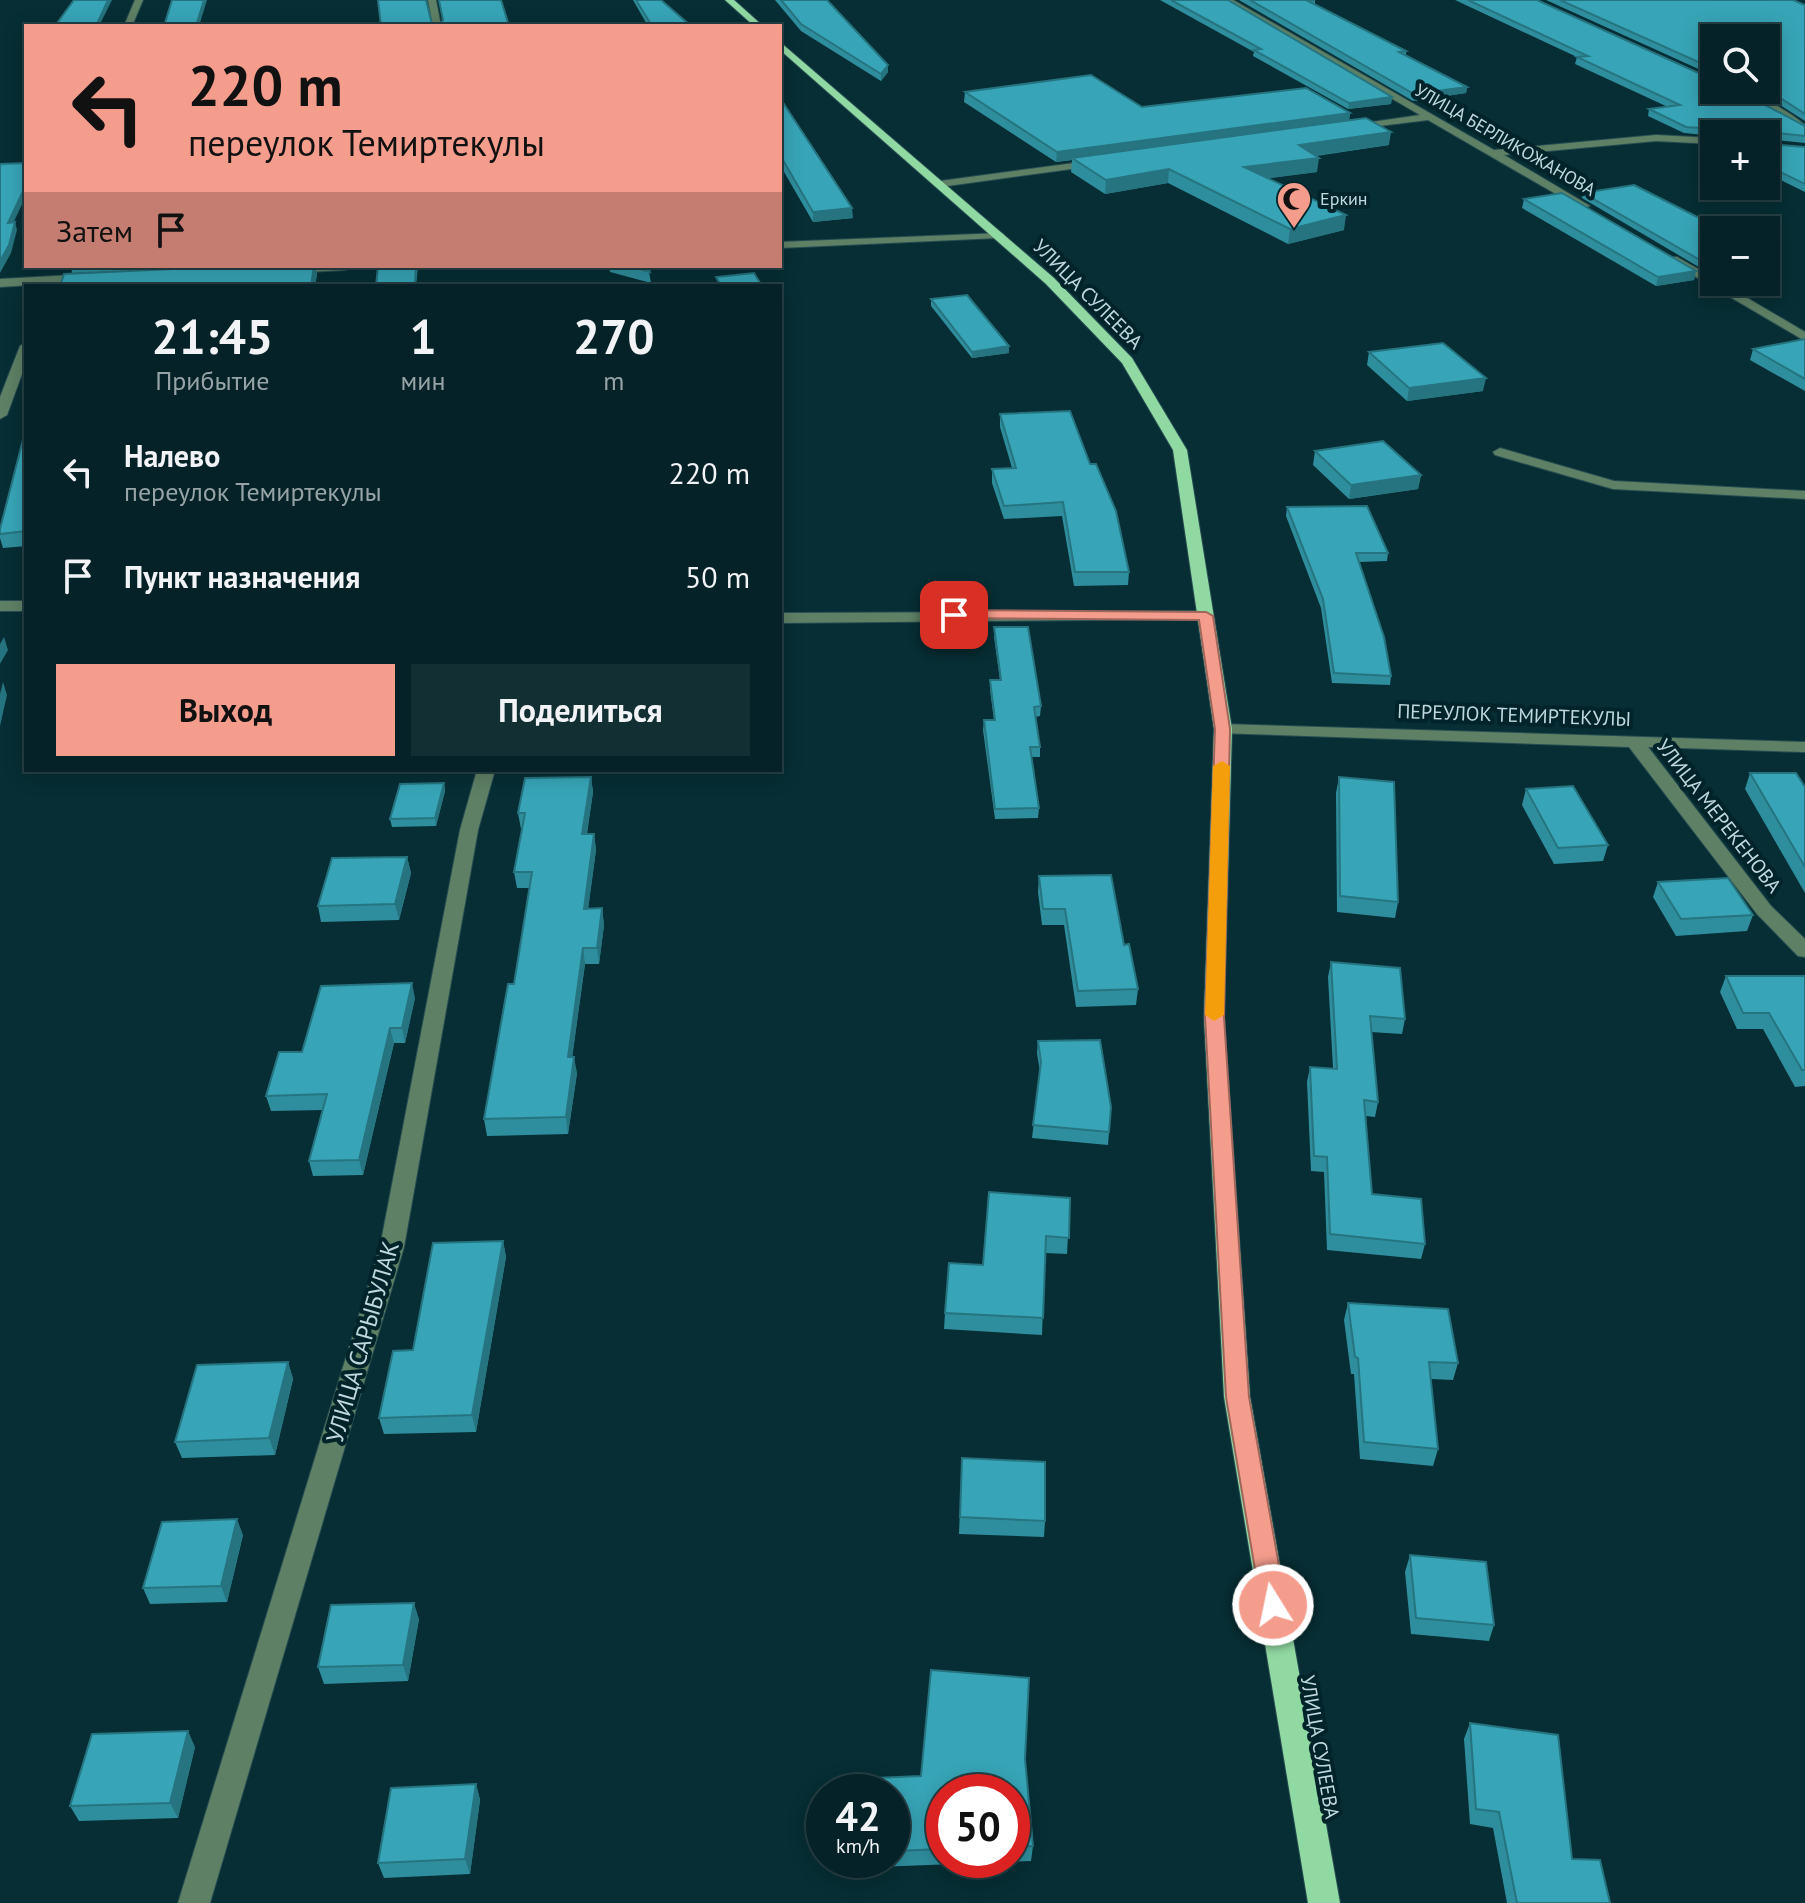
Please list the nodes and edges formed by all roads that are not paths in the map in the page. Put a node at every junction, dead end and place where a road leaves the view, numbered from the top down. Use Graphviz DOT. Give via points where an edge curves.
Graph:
graph roads {
  1 [pos="139,0"];
  2 [pos="432,0"];
  3 [pos="729,0"];
  4 [pos="1227,0"];
  5 [pos="129,24"];
  6 [pos="437,24"];
  7 [pos="757,24"];
  8 [pos="782,47"];
  9 [pos="1762,104"];
  10 [pos="1430,117"];
  11 [pos="1335,130"];
  12 [pos="1805,130"];
  13 [pos="1700,140"];
  14 [pos="1494,153"];
  15 [pos="1114,160"];
  16 [pos="940,184"];
  17 [pos="1588,209"];
  18 [pos="998,235"];
  19 [pos="782,245"];
  20 [pos="1656,249"];
  21 [pos="305,268"];
  22 [pos="284,269"];
  23 [pos="98,278"];
  24 [pos="0,283"];
  25 [pos="50,283"];
  26 [pos="1805,337"];
  27 [pos="24,351"];
  28 [pos="0,415"];
  29 [pos="1500,452"];
  30 [pos="1805,495"];
  31 [pos="0,606"];
  32 [pos="24,606"];
  33 [pos="1206,616"];
  34 [pos="782,618"];
  35 [pos="1223,729"];
  36 [pos="1634,741"];
  37 [pos="1805,747"];
  38 [pos="485,772"];
  39 [pos="1805,951"];
  40 [pos="194,1903"];
  41 [pos="1324,1903"];
  1 -- 5 [label="street"];
  2 -- 6 [label="street"];
  3 -- 7 [label="main road"];
  4 -- 10 [label="street, УЛИЦА БЕРЛИКОЖАНОВА"];
  8 -- 16 [label="main road, УЛИЦА СУЛЕЕВА"];
  9 -- 12 [label="street"];
  10 -- 11 [label="street"];
  10 -- 14 [label="street, УЛИЦА БЕРЛИКОЖАНОВА"];
  13 -- 14 [label="street" via="1656,138"];
  14 -- 17 [label="street, УЛИЦА БЕРЛИКОЖАНОВА"];
  15 -- 16 [label="street"];
  16 -- 18 [label="main road, УЛИЦА СУЛЕЕВА"];
  18 -- 19 [label="street"];
  18 -- 33 [label="main road, УЛИЦА СУЛЕЕВА" via="1127,361 1180,450"];
  20 -- 26 [label="street"];
  21 -- 22 [label="street"];
  23 -- 25 [label="street"];
  24 -- 25 [label="street"];
  27 -- 28 [label="street"];
  29 -- 30 [label="street" via="1613,485"];
  31 -- 32 [label="street"];
  33 -- 34 [label="street"];
  33 -- 35 [label="main road, УЛИЦА СУЛЕЕВА"];
  35 -- 36 [label="street, ПЕРЕУЛОК ТЕМИРТЕКУЛЫ"];
  35 -- 41 [label="main road, УЛИЦА СУЛЕЕВА" via="1214,1017 1237,1397"];
  36 -- 37 [label="street, ПЕРЕУЛОК ТЕМИРТЕКУЛЫ"];
  36 -- 39 [label="street, УЛИЦА МЕРЕКЕНОВА" via="1764,910"];
  38 -- 40 [label="street, УЛИЦА САРЫБУЛАК" via="469,830 392,1247"];
}
